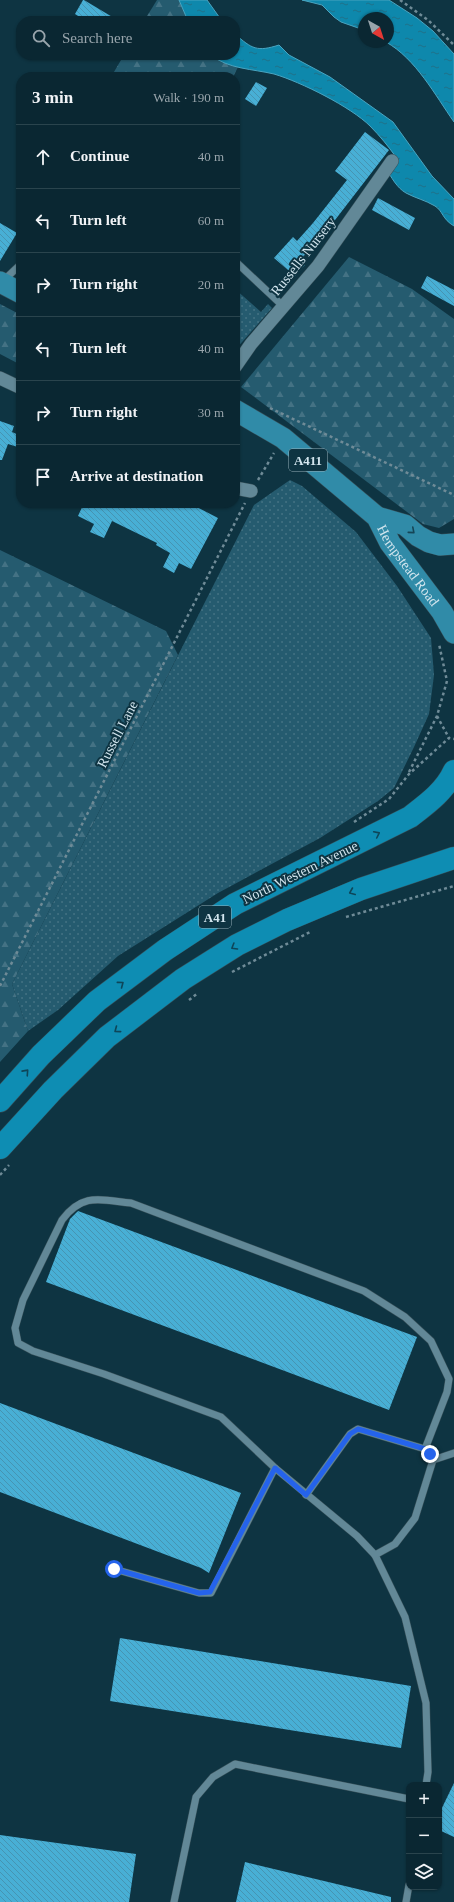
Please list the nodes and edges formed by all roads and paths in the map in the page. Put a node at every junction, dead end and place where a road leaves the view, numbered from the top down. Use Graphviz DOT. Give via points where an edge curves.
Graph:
graph roads {
  1 [pos="400,0"];
  2 [pos="454,45"];
  3 [pos="392,161"];
  4 [pos="240,266"];
  5 [pos="16,268"];
  6 [pos="1,282"];
  7 [pos="16,290"];
  8 [pos="284,307"];
  9 [pos="240,360"];
  10 [pos="0,378"];
  11 [pos="16,386"];
  12 [pos="268,407"];
  13 [pos="240,413"];
  14 [pos="269,447"];
  15 [pos="275,452"];
  16 [pos="280,456"];
  17 [pos="240,489"];
  18 [pos="251,491"];
  19 [pos="454,495"];
  20 [pos="376,517"];
  21 [pos="454,544"];
  22 [pos="446,636"];
  23 [pos="437,716"];
  24 [pos="449,738"];
  25 [pos="454,771"];
  26 [pos="407,776"];
  27 [pos="454,858"];
  28 [pos="454,870"];
  29 [pos="389,879"];
  30 [pos="454,886"];
  31 [pos="342,918"];
  32 [pos="314,930"];
  33 [pos="229,973"];
  34 [pos="0,986"];
  35 [pos="204,988"];
  36 [pos="187,1002"];
  37 [pos="0,1101"];
  38 [pos="3,1156"];
  39 [pos="0,1175"];
  40 [pos="425,1449"];
  41 [pos="454,1453"];
  42 [pos="432,1460"];
  43 [pos="275,1468"];
  44 [pos="306,1495"];
  45 [pos="375,1555"];
  46 [pos="114,1569"];
  47 [pos="426,1782"];
  48 [pos="406,1798"];
  49 [pos="408,1890"];
  50 [pos="174,1902"];
  51 [pos="406,1902"];
  1 -- 2 [label="path" via="428,20"];
  3 -- 8 [label="street, Russells Nursery" via="318,266"];
  4 -- 8 [label="lane"];
  5 -- 6 [label="lane"];
  6 -- 7 [label="main road"];
  8 -- 9 [label="street, Russells Nursery"];
  10 -- 11 [label="street"];
  12 -- 19 [label="path"];
  13 -- 20 [label="main road, Hempstead Road / A411" via="283,438"];
  14 -- 15 [label="path"];
  15 -- 16 [label="path"];
  15 -- 18 [label="path, Russell Lane"];
  17 -- 18 [label="street"];
  18 -- 34 [label="path, Russell Lane"];
  20 -- 21 [label="main road, Hempstead Road / A411, one-way" via="405,525 429,542 440,545"];
  20 -- 22 [label="main road, Hempstead Road / A411" via="390,543 442,612"];
  22 -- 23 [label="path" via="447,681"];
  23 -- 24 [label="path"];
  23 -- 26 [label="path"];
  37 -- 25 [label="highway, North Western Avenue / A41, one-way" via="41,1055 97,1001 165,950 235,904 410,817 432,800 450,781"];
  27 -- 29 [label="highway, A41"];
  28 -- 29 [label="highway"];
  29 -- 38 [label="highway, A41, one-way" via="281,923 237,945 183,979 107,1037 53,1090 18,1129"];
  30 -- 31 [label="path"];
  32 -- 33 [label="path"];
  35 -- 36 [label="path"];
  38 -- 39 [label="path"];
  40 -- 42 [label="lane"];
  40 -- 43 [label="lane" via="447,1392 449,1379 431,1341 405,1317 364,1291 131,1204 95,1199 80,1202 62,1220 23,1300 15,1328 18,1343 33,1351 104,1374 221,1418"];
  40 -- 44 [label="lane" via="358,1429 350,1434"];
  41 -- 42 [label="lane"];
  42 -- 45 [label="lane" via="415,1518 395,1544"];
  43 -- 44 [label="lane"];
  43 -- 46 [label="lane" via="210,1592 199,1593"];
  44 -- 45 [label="lane" via="357,1536"];
  45 -- 47 [label="lane" via="405,1617 426,1703"];
  48 -- 50 [label="lane" via="235,1764 213,1777 196,1798"];
  49 -- 51 [label="lane"];
}
